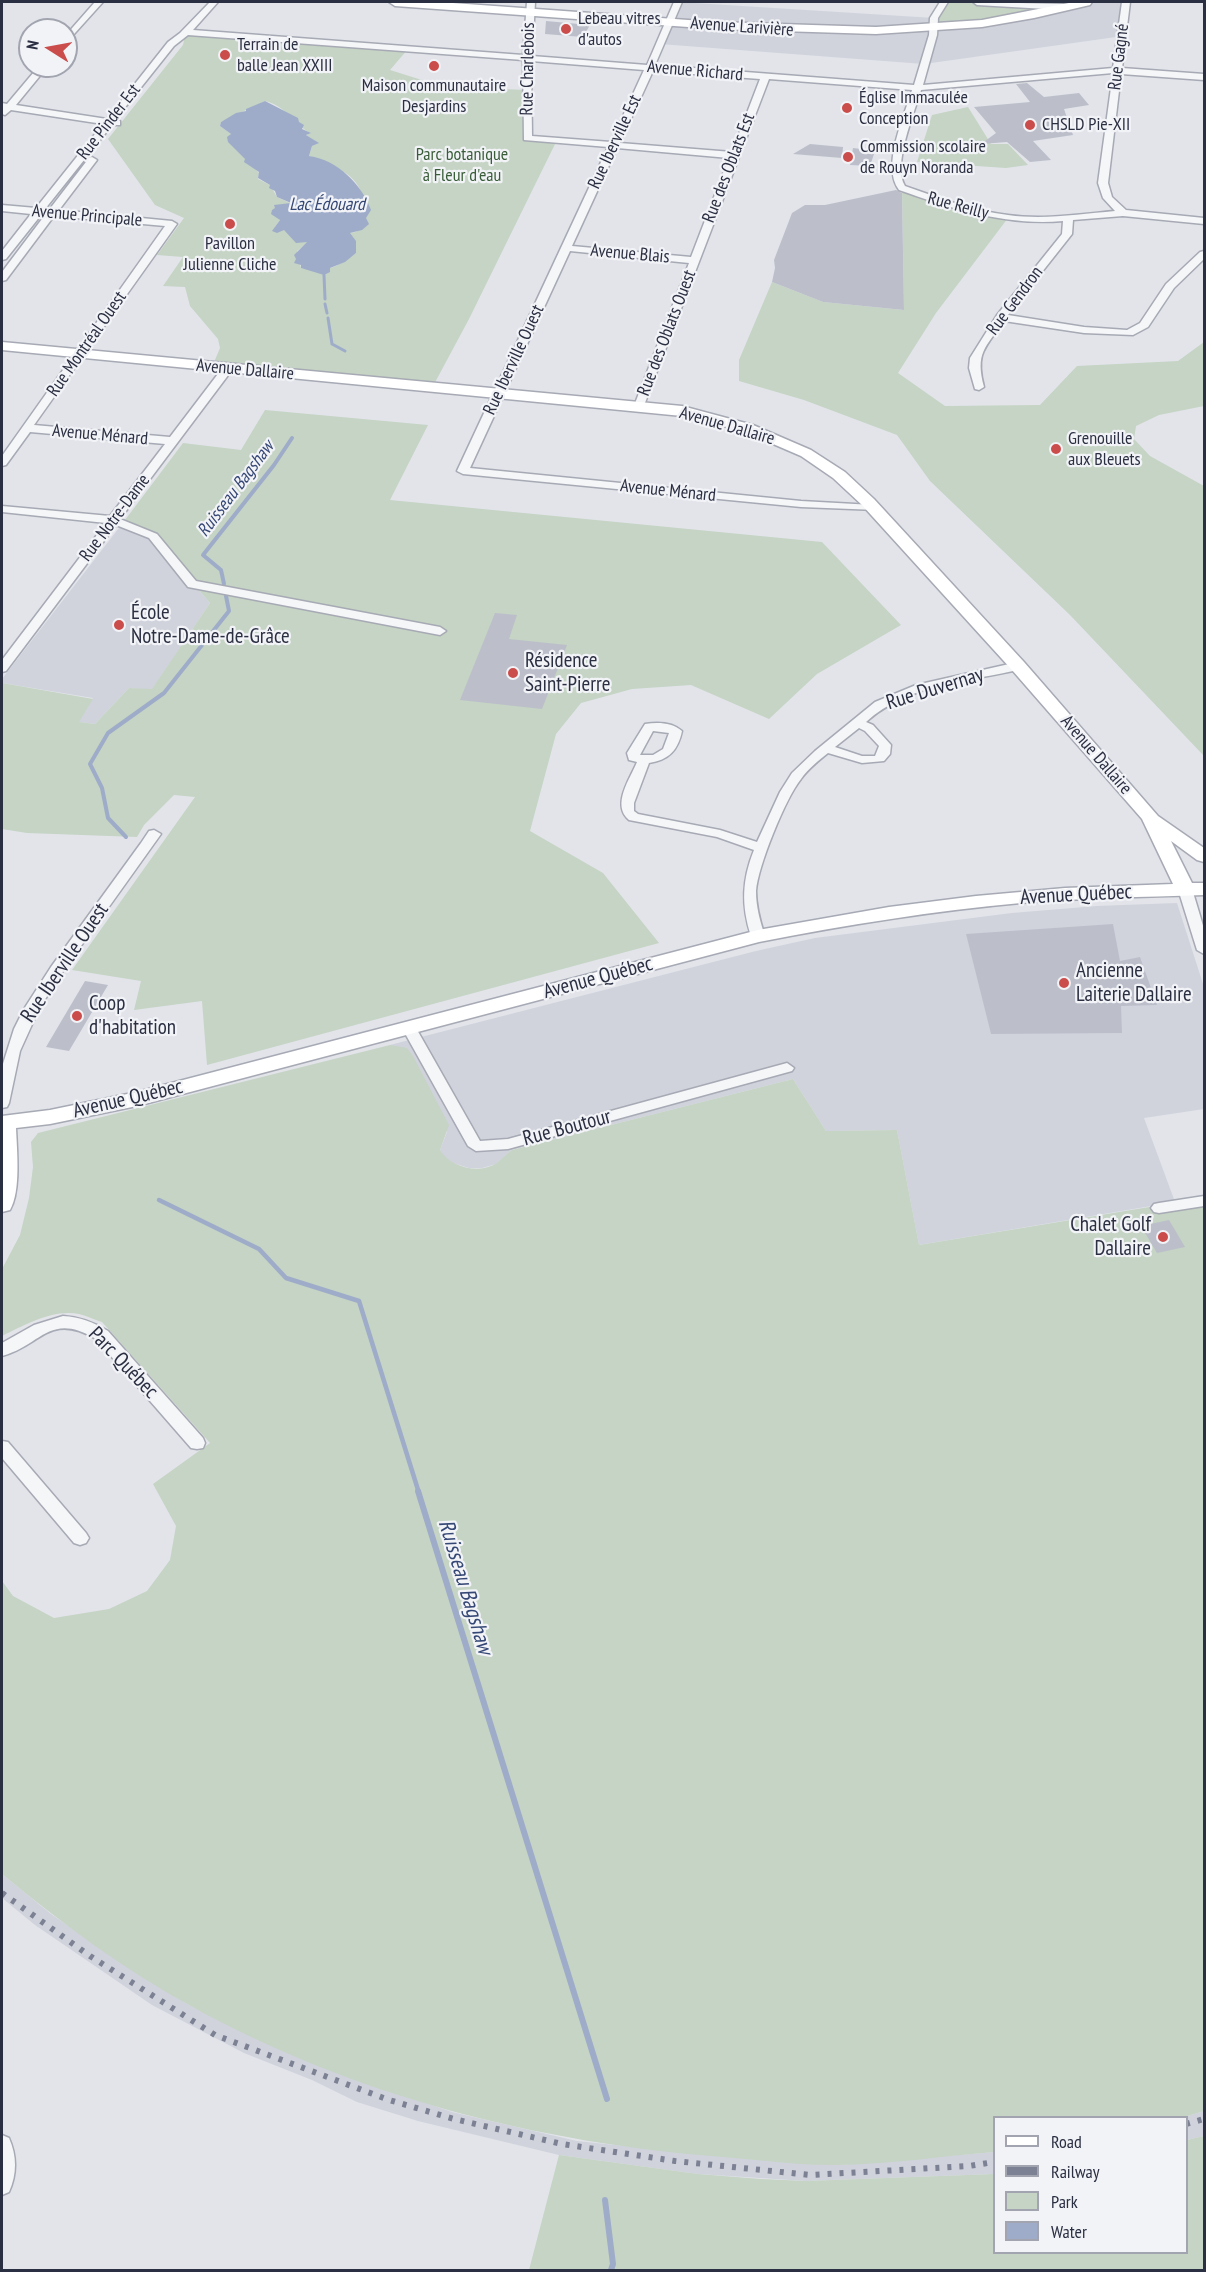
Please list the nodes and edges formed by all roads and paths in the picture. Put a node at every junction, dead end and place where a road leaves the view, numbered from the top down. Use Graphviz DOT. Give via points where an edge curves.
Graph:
graph roads {
  1 [pos="99,2"];
  2 [pos="395,2"];
  3 [pos="678,2"];
  4 [pos="944,2"];
  5 [pos="977,2"];
  6 [pos="1086,2"];
  7 [pos="1125,2"];
  8 [pos="210,4"];
  9 [pos="530,7"];
  10 [pos="1064,7"];
  11 [pos="669,22"];
  12 [pos="78,26"];
  13 [pos="933,28"];
  14 [pos="184,34"];
  15 [pos="527,58"];
  16 [pos="650,67"];
  17 [pos="1118,70"];
  18 [pos="765,77"];
  19 [pos="1204,77"];
  20 [pos="33,78"];
  21 [pos="915,88"];
  22 [pos="5,107"];
  23 [pos="2,116"];
  24 [pos="115,122"];
  25 [pos="614,144"];
  26 [pos="733,155"];
  27 [pos="2,208"];
  28 [pos="38,212"];
  29 [pos="52,213"];
  30 [pos="1123,213"];
  31 [pos="1068,219"];
  32 [pos="1204,221"];
  33 [pos="172,224"];
  34 [pos="565,248"];
  35 [pos="1204,255"];
  36 [pos="2,257"];
  37 [pos="694,260"];
  38 [pos="2,278"];
  39 [pos="1001,317"];
  40 [pos="2,346"];
  41 [pos="79,354"];
  42 [pos="228,368"];
  43 [pos="979,387"];
  44 [pos="498,394"];
  45 [pos="639,406"];
  46 [pos="27,428"];
  47 [pos="173,441"];
  48 [pos="2,463"];
  49 [pos="463,471"];
  50 [pos="873,508"];
  51 [pos="2,509"];
  52 [pos="114,520"];
  53 [pos="440,631"];
  54 [pos="1018,666"];
  55 [pos="2,668"];
  56 [pos="858,723"];
  57 [pos="827,749"];
  58 [pos="644,761"];
  59 [pos="1150,817"];
  60 [pos="154,834"];
  61 [pos="759,847"];
  62 [pos="1204,856"];
  63 [pos="1195,889"];
  64 [pos="758,936"];
  65 [pos="1204,950"];
  66 [pos="409,1028"];
  67 [pos="787,1068"];
  68 [pos="3,1114"];
  69 [pos="1204,1201"];
  70 [pos="2,1205"];
  71 [pos="1159,1208"];
  72 [pos="2,1350"];
  73 [pos="197,1443"];
  74 [pos="2,1447"];
  75 [pos="80,1538"];
  76 [pos="2,2145"];
  77 [pos="2,2185"];
  1 -- 12 [label="street"];
  2 -- 9 [label="street, Avenue Larivière"];
  3 -- 11 [label="street, Rue Iberville Est"];
  4 -- 13 [label="street, Rue Reilly"];
  5 -- 10 [label="street"];
  6 -- 10 [label="street, Avenue Larivière"];
  7 -- 17 [label="street, Rue Gagné"];
  8 -- 14 [label="street, Rue Pinder Est"];
  9 -- 11 [label="street, Avenue Larivière"];
  9 -- 15 [label="street, Rue Charlebois"];
  10 -- 13 [label="street, Avenue Larivière" via="991,22"];
  11 -- 13 [label="street, Avenue Larivière" via="827,32"];
  11 -- 16 [label="street, Rue Iberville Est"];
  13 -- 21 [label="street, Rue Reilly"];
  14 -- 15 [label="street, Avenue Richard"];
  14 -- 24 [label="street, Rue Pinder Est" via="171,44"];
  15 -- 16 [label="street, Avenue Richard"];
  15 -- 25 [label="street, Rue Charlebois" via="527,138"];
  16 -- 18 [label="street, Avenue Richard"];
  16 -- 25 [label="street, Rue Iberville Est"];
  17 -- 19 [label="street, Avenue Richard"];
  17 -- 21 [label="street, Avenue Richard"];
  17 -- 30 [label="street, Rue Gagné" via="1103,183 1108,198"];
  18 -- 21 [label="street, Avenue Richard"];
  18 -- 26 [label="street, Rue des Oblats Est"];
  20 -- 22 [label="street"];
  21 -- 31 [label="street, Rue Reilly" via="895,172 902,188 982,213 1028,220"];
  22 -- 23 [label="street"];
  22 -- 24 [label="street"];
  24 -- 28 [label="street, Rue Pinder Est"];
  24 -- 29 [label="street, Rue Pinder Est"];
  25 -- 26 [label="street"];
  25 -- 34 [label="street, Rue Iberville Est"];
  26 -- 37 [label="street, Rue des Oblats Est"];
  27 -- 28 [label="street, Avenue Principale"];
  28 -- 29 [label="street, Avenue Principale"];
  28 -- 36 [label="street, Rue Pinder Est"];
  29 -- 33 [label="street, Avenue Principale"];
  29 -- 38 [label="street, Rue Pinder Est"];
  30 -- 31 [label="street, Rue Reilly"];
  30 -- 32 [label="street, Rue Reilly"];
  31 -- 39 [label="street, Rue Gendron" via="1066,234"];
  33 -- 41 [label="street, Rue Montréal Ouest"];
  34 -- 37 [label="street, Avenue Blais"];
  34 -- 44 [label="street, Rue Iberville Ouest"];
  35 -- 39 [label="street" via="1170,286 1143,325 1135,330 1084,330"];
  37 -- 45 [label="street, Rue des Oblats Ouest"];
  39 -- 43 [label="street, Rue Gendron" via="975,358 974,374"];
  40 -- 41 [label="street, Avenue Dallaire"];
  41 -- 42 [label="street, Avenue Dallaire"];
  41 -- 46 [label="street, Rue Montréal Ouest"];
  42 -- 44 [label="street, Avenue Dallaire"];
  42 -- 47 [label="street, Rue Notre-Dame"];
  44 -- 45 [label="street, Avenue Dallaire"];
  44 -- 49 [label="street, Rue Iberville Ouest"];
  45 -- 50 [label="street, Avenue Dallaire" via="706,416 777,439 839,475"];
  46 -- 47 [label="street, Avenue Ménard"];
  46 -- 48 [label="street, Rue Montréal Ouest"];
  47 -- 52 [label="street, Rue Notre-Dame"];
  49 -- 50 [label="street, Avenue Ménard"];
  50 -- 54 [label="street, Avenue Dallaire"];
  51 -- 52 [label="street"];
  52 -- 53 [label="street" via="153,536 192,584"];
  52 -- 55 [label="street, Rue Notre-Dame"];
  54 -- 56 [label="street, Rue Duvernay" via="906,693 888,700"];
  54 -- 59 [label="street, Avenue Dallaire"];
  56 -- 57 [label="street, Rue Duvernay"];
  56 -- 57 [label="street, Rue Duvernay" via="869,728 885,745 879,760 869,762"];
  57 -- 61 [label="street, Rue Duvernay" via="791,784"];
  58 -- 61 [label="street" via="627,803 628,812 634,817 720,834"];
  59 -- 62 [label="street"];
  59 -- 63 [label="street, Avenue Dallaire"];
  60 -- 68 [label="street, Rue Iberville Ouest" via="22,1023 14,1043"];
  61 -- 64 [label="street, Rue Duvernay" via="748,894"];
  63 -- 64 [label="street, Avenue Québec" via="989,900 843,919"];
  63 -- 65 [label="street, Avenue Dallaire"];
  64 -- 66 [label="street, Avenue Québec"];
  66 -- 67 [label="street, Rue Boutour" via="476,1146 508,1144"];
  66 -- 68 [label="street, Avenue Québec" via="137,1099 50,1117"];
  68 -- 70 [label="street" via="6,1175"];
  69 -- 71 [label="street"];
  72 -- 73 [label="street, Parc Québec" via="52,1324 85,1324 102,1335"];
  74 -- 75 [label="street"];
  76 -- 77 [label="street"];
}
